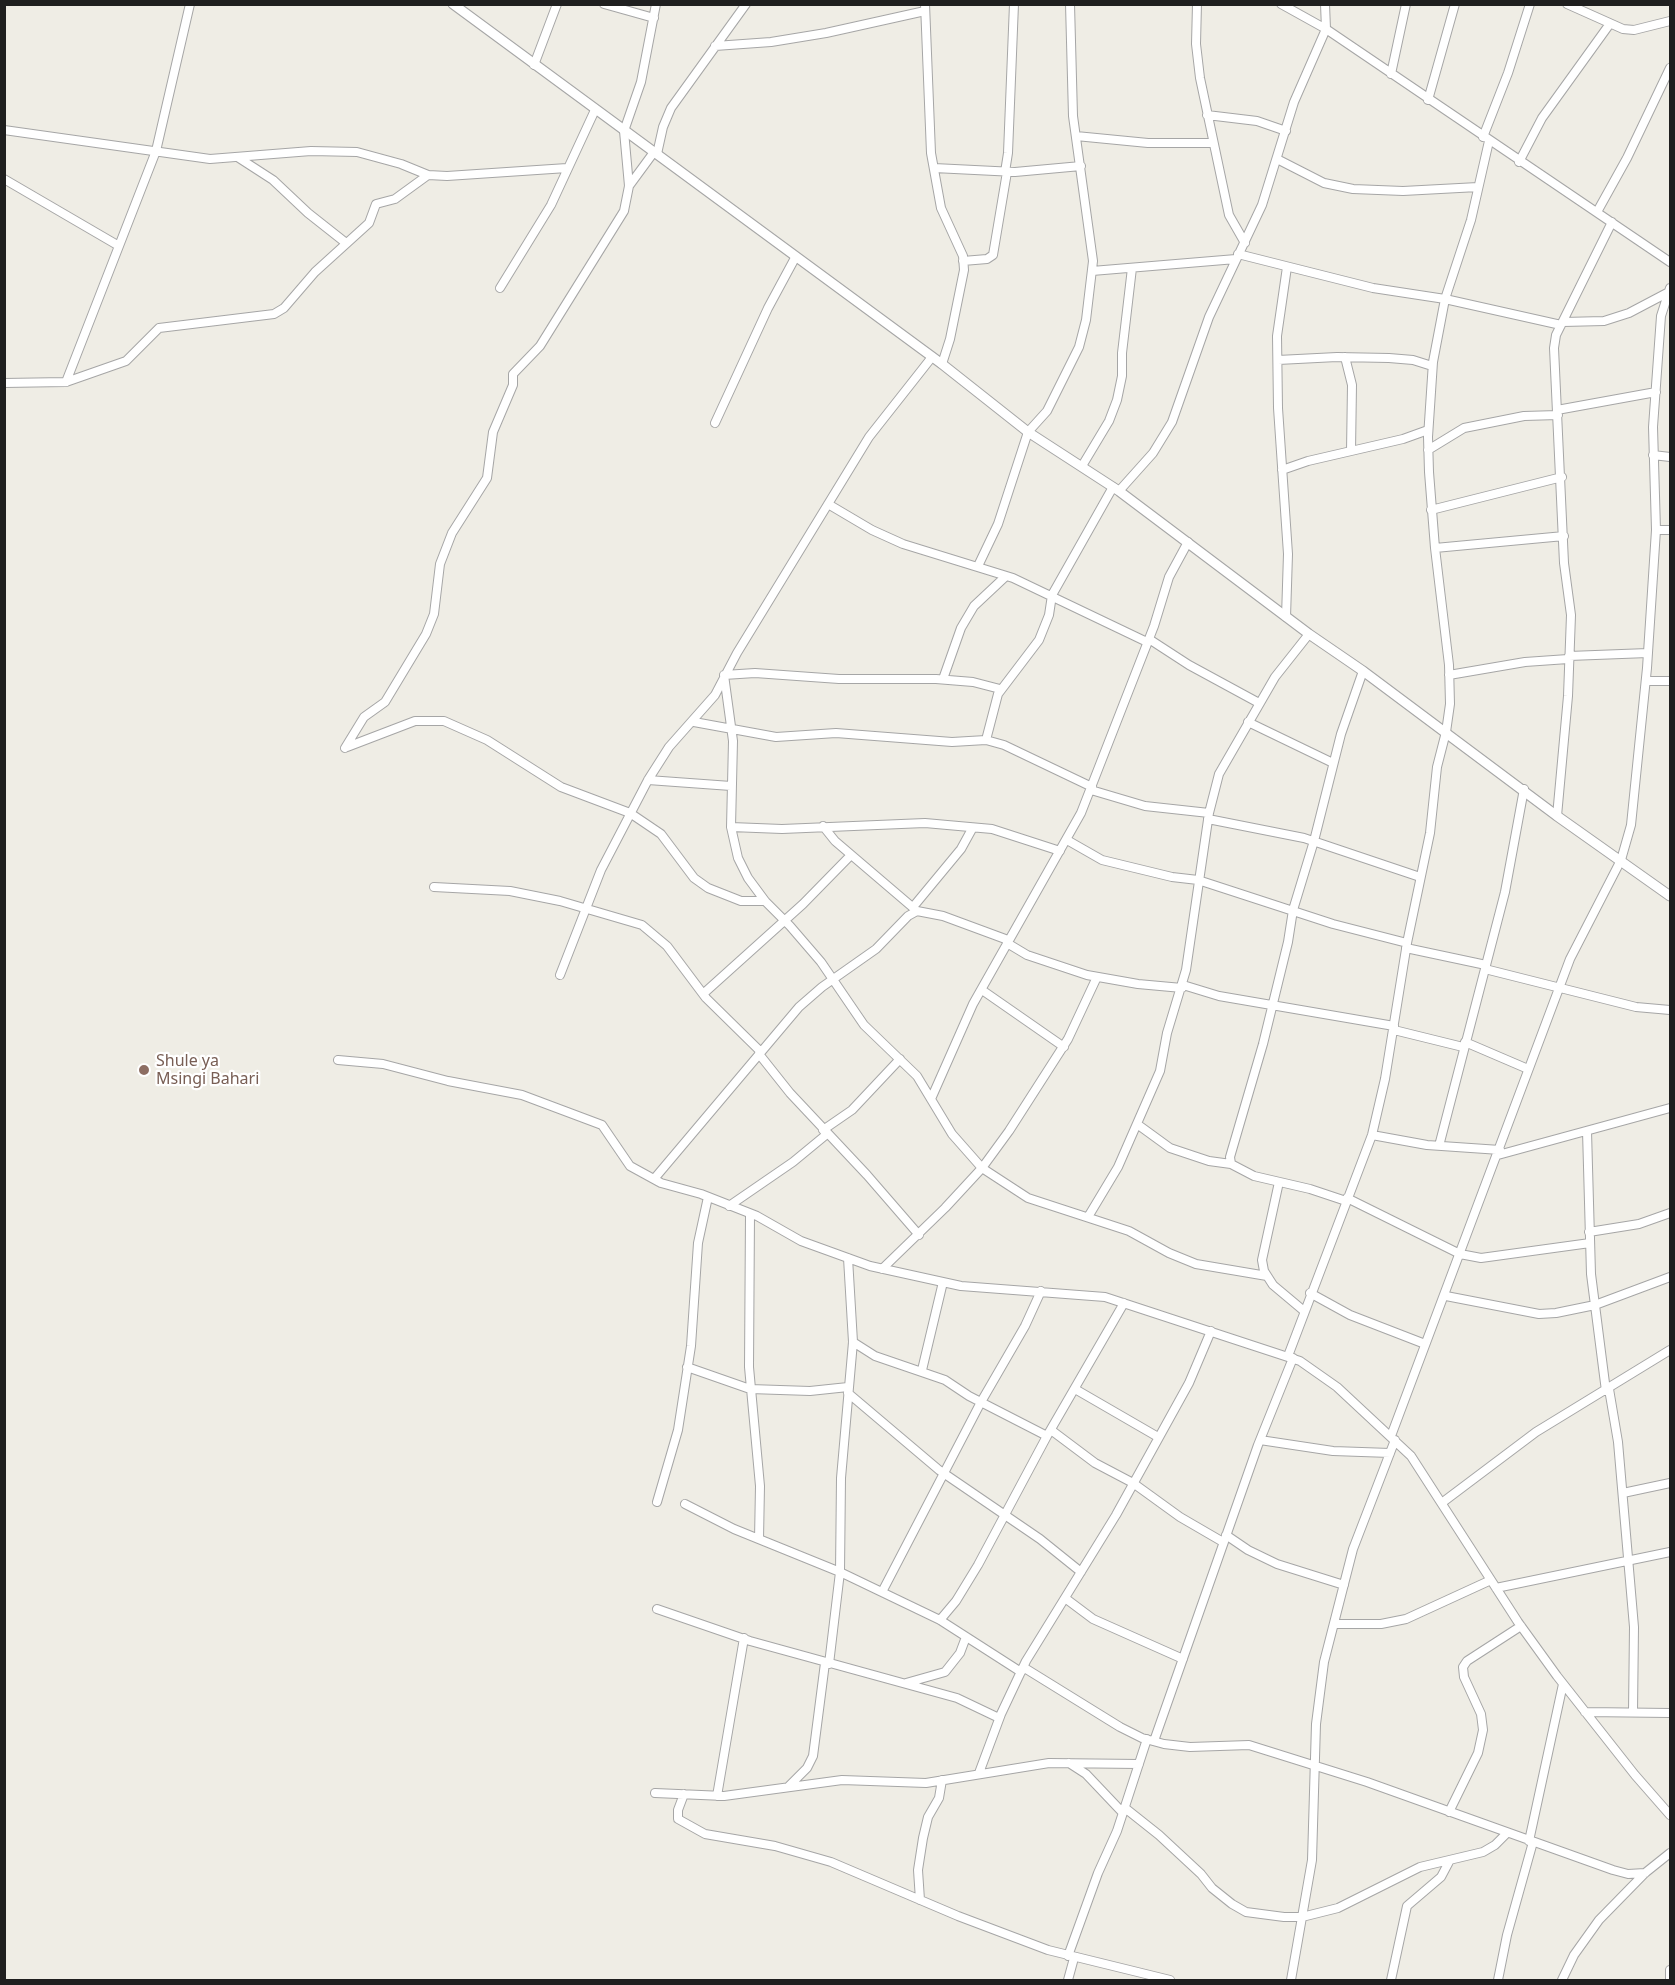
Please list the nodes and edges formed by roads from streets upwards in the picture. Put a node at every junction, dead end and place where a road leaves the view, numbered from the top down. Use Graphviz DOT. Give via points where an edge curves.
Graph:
graph roads {
  1 [pos="190,4"];
  2 [pos="557,4"];
  3 [pos="604,4"];
  4 [pos="656,4"];
  5 [pos="746,4"];
  6 [pos="1014,4"];
  7 [pos="1070,4"];
  8 [pos="1197,4"];
  9 [pos="1281,4"];
  10 [pos="1325,4"];
  11 [pos="1406,4"];
  12 [pos="1455,4"];
  13 [pos="1530,4"];
  14 [pos="1567,4"];
  15 [pos="456,6"];
  16 [pos="925,8"];
  17 [pos="654,18"];
  18 [pos="1671,21"];
  19 [pos="1609,25"];
  20 [pos="1326,29"];
  21 [pos="715,46"];
  22 [pos="534,64"];
  23 [pos="1671,69"];
  24 [pos="1391,74"];
  25 [pos="1428,100"];
  26 [pos="595,110"];
  27 [pos="1207,115"];
  28 [pos="4,130"];
  29 [pos="1286,130"];
  30 [pos="624,131"];
  31 [pos="1076,136"];
  32 [pos="1486,139"];
  33 [pos="1213,143"];
  34 [pos="156,151"];
  35 [pos="656,153"];
  36 [pos="239,158"];
  37 [pos="1277,159"];
  38 [pos="1519,162"];
  39 [pos="1081,166"];
  40 [pos="567,168"];
  41 [pos="934,168"];
  42 [pos="1006,172"];
  43 [pos="428,175"];
  44 [pos="4,179"];
  45 [pos="629,186"];
  46 [pos="1478,187"];
  47 [pos="1597,212"];
  48 [pos="1612,222"];
  49 [pos="346,243"];
  50 [pos="1245,243"];
  51 [pos="119,246"];
  52 [pos="1671,251"];
  53 [pos="1237,256"];
  54 [pos="795,258"];
  55 [pos="963,261"];
  56 [pos="1668,261"];
  57 [pos="1287,267"];
  58 [pos="1132,268"];
  59 [pos="1092,271"];
  60 [pos="500,288"];
  61 [pos="1669,291"];
  62 [pos="1444,299"];
  63 [pos="1562,323"];
  64 [pos="932,357"];
  65 [pos="1345,357"];
  66 [pos="1278,360"];
  67 [pos="942,364"];
  68 [pos="1432,366"];
  69 [pos="66,382"];
  70 [pos="4,383"];
  71 [pos="1656,392"];
  72 [pos="1557,412"];
  73 [pos="715,423"];
  74 [pos="1428,430"];
  75 [pos="1028,432"];
  76 [pos="1428,450"];
  77 [pos="1351,451"];
  78 [pos="1653,455"];
  79 [pos="1671,457"];
  80 [pos="1082,466"];
  81 [pos="1282,470"];
  82 [pos="1562,477"];
  83 [pos="1116,489"];
  84 [pos="828,504"];
  85 [pos="1431,510"];
  86 [pos="1656,530"];
  87 [pos="1671,530"];
  88 [pos="1564,536"];
  89 [pos="1188,542"];
  90 [pos="1435,548"];
  91 [pos="978,566"];
  92 [pos="1006,576"];
  93 [pos="1052,595"];
  94 [pos="1286,617"];
  95 [pos="1309,634"];
  96 [pos="1148,640"];
  97 [pos="1648,653"];
  98 [pos="1569,657"];
  99 [pos="1363,671"];
  100 [pos="724,675"];
  101 [pos="1449,675"];
  102 [pos="943,679"];
  103 [pos="1646,681"];
  104 [pos="1671,681"];
  105 [pos="1000,689"];
  106 [pos="1259,703"];
  107 [pos="694,722"];
  108 [pos="1248,722"];
  109 [pos="732,729"];
  110 [pos="1446,732"];
  111 [pos="986,740"];
  112 [pos="1333,763"];
  113 [pos="648,780"];
  114 [pos="731,786"];
  115 [pos="1091,789"];
  116 [pos="1524,789"];
  117 [pos="630,813"];
  118 [pos="1209,816"];
  119 [pos="1557,816"];
  120 [pos="823,826"];
  121 [pos="731,827"];
  122 [pos="972,828"];
  123 [pos="1067,840"];
  124 [pos="1314,841"];
  125 [pos="1060,851"];
  126 [pos="851,855"];
  127 [pos="1621,860"];
  128 [pos="1420,877"];
  129 [pos="1198,880"];
  130 [pos="434,887"];
  131 [pos="1671,896"];
  132 [pos="765,901"];
  133 [pos="585,908"];
  134 [pos="915,909"];
  135 [pos="1293,910"];
  136 [pos="784,920"];
  137 [pos="1007,942"];
  138 [pos="1407,945"];
  139 [pos="1486,967"];
  140 [pos="560,975"];
  141 [pos="1096,977"];
  142 [pos="833,979"];
  143 [pos="1182,986"];
  144 [pos="1560,986"];
  145 [pos="982,990"];
  146 [pos="703,994"];
  147 [pos="1271,1004"];
  148 [pos="1671,1010"];
  149 [pos="1394,1028"];
  150 [pos="1464,1045"];
  151 [pos="1064,1047"];
  152 [pos="760,1053"];
  153 [pos="900,1059"];
  154 [pos="338,1060"];
  155 [pos="1528,1069"];
  156 [pos="931,1099"];
  157 [pos="1671,1108"];
  158 [pos="1137,1124"];
  159 [pos="1587,1131"];
  160 [pos="825,1132"];
  161 [pos="1372,1135"];
  162 [pos="1439,1146"];
  163 [pos="1499,1153"];
  164 [pos="1231,1164"];
  165 [pos="982,1168"];
  166 [pos="654,1179"];
  167 [pos="1279,1182"];
  168 [pos="708,1197"];
  169 [pos="1346,1200"];
  170 [pos="729,1206"];
  171 [pos="1671,1213"];
  172 [pos="750,1214"];
  173 [pos="1088,1217"];
  174 [pos="1589,1232"];
  175 [pos="919,1235"];
  176 [pos="1590,1243"];
  177 [pos="1460,1254"];
  178 [pos="848,1258"];
  179 [pos="882,1269"];
  180 [pos="1267,1276"];
  181 [pos="1671,1277"];
  182 [pos="943,1282"];
  183 [pos="1041,1291"];
  184 [pos="1310,1293"];
  185 [pos="1446,1296"];
  186 [pos="1124,1303"];
  187 [pos="1595,1305"];
  188 [pos="1304,1311"];
  189 [pos="1211,1331"];
  190 [pos="853,1342"];
  191 [pos="1425,1344"];
  192 [pos="1671,1350"];
  193 [pos="1290,1357"];
  194 [pos="687,1366"];
  195 [pos="922,1370"];
  196 [pos="750,1389"];
  197 [pos="1075,1389"];
  198 [pos="848,1390"];
  199 [pos="1607,1390"];
  200 [pos="981,1402"];
  201 [pos="1049,1433"];
  202 [pos="1158,1437"];
  203 [pos="1393,1438"];
  204 [pos="1260,1440"];
  205 [pos="1390,1453"];
  206 [pos="943,1473"];
  207 [pos="1133,1483"];
  208 [pos="1671,1483"];
  209 [pos="1623,1493"];
  210 [pos="657,1502"];
  211 [pos="1443,1502"];
  212 [pos="685,1504"];
  213 [pos="1006,1516"];
  214 [pos="759,1539"];
  215 [pos="1224,1539"];
  216 [pos="1671,1552"];
  217 [pos="1628,1560"];
  218 [pos="840,1572"];
  219 [pos="1081,1572"];
  220 [pos="1493,1584"];
  221 [pos="1344,1585"];
  222 [pos="882,1592"];
  223 [pos="1065,1598"];
  224 [pos="657,1609"];
  225 [pos="940,1620"];
  226 [pos="1334,1624"];
  227 [pos="1521,1626"];
  228 [pos="966,1637"];
  229 [pos="744,1638"];
  230 [pos="1183,1659"];
  231 [pos="827,1663"];
  232 [pos="1022,1669"];
  233 [pos="906,1683"];
  234 [pos="1563,1684"];
  235 [pos="1585,1712"];
  236 [pos="1634,1712"];
  237 [pos="1671,1713"];
  238 [pos="999,1718"];
  239 [pos="1151,1740"];
  240 [pos="1068,1762"];
  241 [pos="1139,1764"];
  242 [pos="1316,1765"];
  243 [pos="979,1773"];
  244 [pos="942,1780"];
  245 [pos="789,1786"];
  246 [pos="656,1793"];
  247 [pos="684,1794"];
  248 [pos="717,1796"];
  249 [pos="1124,1811"];
  250 [pos="1449,1812"];
  251 [pos="1670,1813"];
  252 [pos="1507,1833"];
  253 [pos="1531,1841"];
  254 [pos="1671,1853"];
  255 [pos="1450,1860"];
  256 [pos="1645,1873"];
  257 [pos="920,1900"];
  258 [pos="1302,1917"];
  259 [pos="1071,1957"];
  260 [pos="1671,1970"];
  261 [pos="1068,1980"];
  262 [pos="1170,1980"];
  263 [pos="1291,1980"];
  264 [pos="1391,1980"];
  265 [pos="1498,1980"];
  266 [pos="1562,1980"];
  267 [pos="1670,1980"];
  1 -- 34 [label="street"];
  2 -- 22 [label="street"];
  3 -- 17 [label="street"];
  4 -- 17 [label="street"];
  5 -- 21 [label="street"];
  6 -- 42 [label="street"];
  7 -- 31 [label="street"];
  8 -- 27 [label="street" via="1196,44"];
  9 -- 20 [label="street"];
  10 -- 20 [label="street"];
  11 -- 24 [label="street"];
  12 -- 25 [label="street"];
  13 -- 32 [label="street"];
  14 -- 19 [label="street"];
  15 -- 22 [label="street"];
  16 -- 21 [label="street" via="826,33"];
  16 -- 41 [label="street" via="928,124"];
  17 -- 30 [label="street" via="641,82"];
  18 -- 19 [label="street" via="1634,30"];
  19 -- 38 [label="street" via="1542,118"];
  20 -- 24 [label="street"];
  20 -- 29 [label="street"];
  21 -- 35 [label="street" via="671,108"];
  22 -- 26 [label="street"];
  23 -- 47 [label="street"];
  24 -- 25 [label="street"];
  25 -- 32 [label="street"];
  26 -- 30 [label="street"];
  26 -- 40 [label="street"];
  27 -- 29 [label="street"];
  27 -- 33 [label="street"];
  28 -- 34 [label="street"];
  29 -- 37 [label="street"];
  30 -- 35 [label="street"];
  30 -- 45 [label="street"];
  31 -- 33 [label="street" via="1148,143"];
  31 -- 39 [label="street"];
  32 -- 38 [label="street"];
  32 -- 46 [label="street"];
  33 -- 50 [label="street" via="1229,215"];
  34 -- 36 [label="street" via="210,159"];
  34 -- 51 [label="street"];
  35 -- 45 [label="street"];
  35 -- 54 [label="street"];
  36 -- 43 [label="street" via="311,151 357,152"];
  36 -- 49 [label="street" via="273,180"];
  37 -- 46 [label="street" via="1324,183 1353,189"];
  37 -- 50 [label="street"];
  38 -- 47 [label="street"];
  39 -- 42 [label="street"];
  39 -- 59 [label="street"];
  40 -- 43 [label="street"];
  40 -- 60 [label="street" via="551,206"];
  41 -- 42 [label="street"];
  41 -- 55 [label="street" via="941,208"];
  42 -- 55 [label="street" via="993,255"];
  43 -- 49 [label="street" via="395,199 376,204 369,223"];
  44 -- 51 [label="street"];
  45 -- 117 [label="street" via="624,211 591,267 540,346 513,374 513,385 493,432 487,478 452,533 440,564 434,614 426,634 385,702 364,717 345,748 415,722 444,722 487,740 561,787"];
  46 -- 62 [label="street" via="1461,254"];
  47 -- 48 [label="street"];
  48 -- 56 [label="street"];
  48 -- 63 [label="street"];
  49 -- 69 [label="street" via="274,314 159,328 126,361"];
  50 -- 53 [label="street"];
  51 -- 69 [label="street"];
  52 -- 56 [label="street"];
  53 -- 57 [label="street"];
  53 -- 58 [label="street"];
  53 -- 83 [label="street" via="1209,317 1172,422 1153,453"];
  54 -- 64 [label="street"];
  54 -- 73 [label="street"];
  55 -- 67 [label="street" via="963,285"];
  57 -- 62 [label="street" via="1373,288"];
  57 -- 66 [label="street" via="1278,327"];
  58 -- 59 [label="street"];
  58 -- 80 [label="street" via="1117,400 1109,422"];
  59 -- 75 [label="street" via="1079,347 1047,411"];
  61 -- 63 [label="street" via="1629,313 1604,321"];
  61 -- 71 [label="street" via="1661,316"];
  62 -- 63 [label="street"];
  62 -- 68 [label="street"];
  63 -- 72 [label="street" via="1554,348"];
  64 -- 67 [label="street"];
  64 -- 84 [label="street" via="869,437"];
  65 -- 66 [label="street"];
  65 -- 68 [label="street" via="1413,360"];
  65 -- 77 [label="street" via="1352,385"];
  66 -- 81 [label="street"];
  67 -- 75 [label="street"];
  68 -- 74 [label="street"];
  69 -- 70 [label="street"];
  71 -- 72 [label="street"];
  71 -- 78 [label="street"];
  72 -- 76 [label="street" via="1464,428"];
  72 -- 82 [label="street"];
  74 -- 76 [label="street"];
  74 -- 77 [label="street"];
  75 -- 80 [label="street"];
  75 -- 91 [label="street" via="998,524"];
  76 -- 85 [label="street"];
  77 -- 81 [label="street"];
  78 -- 79 [label="street"];
  78 -- 86 [label="street"];
  80 -- 83 [label="street"];
  81 -- 94 [label="street" via="1288,554"];
  82 -- 85 [label="street"];
  82 -- 88 [label="street"];
  83 -- 89 [label="street"];
  83 -- 93 [label="street"];
  84 -- 91 [label="street" via="903,544"];
  84 -- 100 [label="street"];
  85 -- 90 [label="street"];
  86 -- 87 [label="street"];
  86 -- 97 [label="street"];
  88 -- 90 [label="street"];
  88 -- 98 [label="street"];
  89 -- 94 [label="street"];
  89 -- 96 [label="street" via="1169,577"];
  90 -- 101 [label="street"];
  91 -- 92 [label="street"];
  92 -- 93 [label="street"];
  92 -- 102 [label="street" via="974,606 961,628"];
  93 -- 96 [label="street"];
  93 -- 105 [label="street" via="1040,640"];
  94 -- 95 [label="street"];
  95 -- 99 [label="street"];
  95 -- 106 [label="street"];
  96 -- 106 [label="street"];
  96 -- 115 [label="street"];
  97 -- 98 [label="street"];
  97 -- 103 [label="street"];
  98 -- 101 [label="street"];
  98 -- 119 [label="street"];
  99 -- 110 [label="street"];
  99 -- 112 [label="street"];
  100 -- 102 [label="street"];
  100 -- 107 [label="street" via="715,695"];
  100 -- 109 [label="street"];
  101 -- 110 [label="street"];
  102 -- 105 [label="street"];
  103 -- 104 [label="street"];
  103 -- 127 [label="street" via="1636,794"];
  105 -- 111 [label="street"];
  106 -- 108 [label="street"];
  107 -- 109 [label="street"];
  107 -- 113 [label="street" via="669,747"];
  108 -- 112 [label="street"];
  108 -- 118 [label="street" via="1219,774"];
  109 -- 111 [label="street" via="776,737 836,733 952,742"];
  109 -- 114 [label="street"];
  110 -- 116 [label="street"];
  110 -- 128 [label="street"];
  111 -- 115 [label="street" via="1004,745"];
  112 -- 124 [label="street"];
  113 -- 114 [label="street"];
  113 -- 117 [label="street"];
  114 -- 121 [label="street"];
  115 -- 118 [label="street" via="1145,806"];
  115 -- 123 [label="street"];
  116 -- 119 [label="street"];
  116 -- 139 [label="street"];
  117 -- 132 [label="street" via="661,834 694,878 708,888 741,901"];
  117 -- 133 [label="street"];
  118 -- 124 [label="street"];
  118 -- 129 [label="street"];
  119 -- 127 [label="street"];
  120 -- 121 [label="street"];
  120 -- 122 [label="street" via="925,823"];
  120 -- 126 [label="street"];
  121 -- 132 [label="street" via="738,858"];
  122 -- 125 [label="street" via="992,829"];
  122 -- 134 [label="street"];
  123 -- 125 [label="street"];
  123 -- 129 [label="street" via="1102,860 1172,878"];
  124 -- 128 [label="street"];
  124 -- 135 [label="street"];
  125 -- 137 [label="street"];
  126 -- 134 [label="street"];
  126 -- 136 [label="street"];
  127 -- 131 [label="street"];
  127 -- 144 [label="street"];
  128 -- 138 [label="street"];
  129 -- 135 [label="street"];
  129 -- 143 [label="street"];
  130 -- 133 [label="street" via="510,891"];
  132 -- 136 [label="street"];
  133 -- 140 [label="street"];
  133 -- 146 [label="street" via="642,925 667,946"];
  134 -- 137 [label="street"];
  134 -- 142 [label="street" via="876,949"];
  135 -- 138 [label="street"];
  135 -- 147 [label="street"];
  136 -- 142 [label="street"];
  136 -- 146 [label="street"];
  137 -- 141 [label="street" via="1046,962"];
  137 -- 145 [label="street"];
  138 -- 139 [label="street"];
  138 -- 149 [label="street"];
  139 -- 144 [label="street"];
  139 -- 150 [label="street"];
  141 -- 143 [label="street"];
  141 -- 151 [label="street"];
  142 -- 152 [label="street" via="799,1007"];
  142 -- 153 [label="street" via="864,1025"];
  143 -- 147 [label="street"];
  143 -- 158 [label="street" via="1160,1071"];
  144 -- 148 [label="street" via="1636,1007"];
  144 -- 155 [label="street"];
  145 -- 151 [label="street"];
  145 -- 156 [label="street"];
  146 -- 152 [label="street"];
  147 -- 149 [label="street"];
  147 -- 164 [label="street" via="1232,1147"];
  149 -- 150 [label="street"];
  149 -- 161 [label="street"];
  150 -- 155 [label="street"];
  150 -- 162 [label="street"];
  151 -- 165 [label="street" via="1026,1109"];
  152 -- 160 [label="street"];
  152 -- 166 [label="street"];
  153 -- 156 [label="street" via="917,1076"];
  153 -- 160 [label="street" via="852,1110"];
  154 -- 166 [label="street" via="382,1064 522,1095 592,1121 602,1125 630,1166"];
  155 -- 163 [label="street"];
  156 -- 165 [label="street" via="952,1134"];
  157 -- 159 [label="street"];
  158 -- 164 [label="street" via="1170,1148"];
  158 -- 173 [label="street" via="1118,1167"];
  159 -- 163 [label="street"];
  159 -- 174 [label="street"];
  160 -- 170 [label="street" via="793,1162"];
  160 -- 175 [label="street"];
  161 -- 162 [label="street"];
  161 -- 169 [label="street"];
  162 -- 163 [label="street"];
  163 -- 177 [label="street"];
  164 -- 167 [label="street" via="1254,1176"];
  165 -- 173 [label="street" via="1028,1198"];
  165 -- 175 [label="street"];
  166 -- 168 [label="street"];
  167 -- 169 [label="street"];
  167 -- 180 [label="street" via="1263,1246"];
  168 -- 170 [label="street"];
  168 -- 194 [label="street" via="698,1243"];
  169 -- 177 [label="street"];
  169 -- 184 [label="street"];
  170 -- 172 [label="street"];
  171 -- 174 [label="street" via="1639,1224"];
  172 -- 178 [label="street" via="801,1241"];
  172 -- 196 [label="street"];
  173 -- 180 [label="street" via="1129,1231 1196,1264"];
  174 -- 176 [label="street"];
  175 -- 179 [label="street"];
  176 -- 177 [label="street" via="1481,1258"];
  176 -- 187 [label="street"];
  177 -- 185 [label="street"];
  178 -- 179 [label="street"];
  178 -- 190 [label="street"];
  179 -- 182 [label="street"];
  180 -- 188 [label="street" via="1289,1301"];
  181 -- 187 [label="street"];
  182 -- 183 [label="street"];
  182 -- 195 [label="street"];
  183 -- 186 [label="street" via="1105,1297"];
  183 -- 200 [label="street"];
  184 -- 188 [label="street"];
  184 -- 191 [label="street" via="1350,1315"];
  185 -- 187 [label="street" via="1539,1314"];
  185 -- 191 [label="street"];
  186 -- 189 [label="street"];
  186 -- 197 [label="street"];
  187 -- 199 [label="street"];
  188 -- 193 [label="street"];
  189 -- 193 [label="street"];
  189 -- 202 [label="street" via="1189,1383"];
  190 -- 195 [label="street" via="875,1356"];
  190 -- 198 [label="street"];
  191 -- 203 [label="street"];
  192 -- 199 [label="street"];
  193 -- 203 [label="street" via="1337,1387"];
  193 -- 204 [label="street"];
  194 -- 196 [label="street"];
  194 -- 210 [label="street" via="678,1430"];
  195 -- 200 [label="street"];
  196 -- 198 [label="street"];
  196 -- 214 [label="street" via="760,1486"];
  197 -- 201 [label="street"];
  197 -- 202 [label="street"];
  198 -- 206 [label="street"];
  198 -- 218 [label="street" via="841,1478"];
  199 -- 209 [label="street"];
  199 -- 211 [label="street" via="1536,1432"];
  200 -- 201 [label="street"];
  200 -- 206 [label="street"];
  201 -- 207 [label="street"];
  201 -- 213 [label="street"];
  202 -- 207 [label="street"];
  203 -- 205 [label="street"];
  203 -- 211 [label="street" via="1411,1456"];
  204 -- 205 [label="street" via="1333,1451"];
  204 -- 215 [label="street"];
  205 -- 221 [label="street" via="1353,1549"];
  206 -- 213 [label="street"];
  206 -- 222 [label="street"];
  207 -- 215 [label="street" via="1180,1518"];
  207 -- 219 [label="street"];
  208 -- 209 [label="street"];
  209 -- 217 [label="street"];
  211 -- 220 [label="street"];
  212 -- 214 [label="street"];
  213 -- 219 [label="street"];
  213 -- 225 [label="street" via="956,1602"];
  214 -- 218 [label="street"];
  215 -- 221 [label="street" via="1277,1564"];
  215 -- 230 [label="street"];
  216 -- 217 [label="street"];
  217 -- 220 [label="street"];
  217 -- 236 [label="street" via="1634,1627"];
  218 -- 222 [label="street"];
  218 -- 231 [label="street"];
  219 -- 223 [label="street"];
  220 -- 226 [label="street" via="1406,1619 1381,1624"];
  220 -- 227 [label="street"];
  221 -- 226 [label="street"];
  222 -- 225 [label="street"];
  223 -- 230 [label="street" via="1094,1619"];
  223 -- 232 [label="street"];
  224 -- 229 [label="street"];
  225 -- 228 [label="street"];
  226 -- 242 [label="street" via="1316,1724"];
  227 -- 234 [label="street"];
  227 -- 250 [label="street" via="1463,1667 1483,1730 1478,1753"];
  228 -- 232 [label="street"];
  228 -- 233 [label="street" via="960,1653 945,1672"];
  229 -- 231 [label="street"];
  229 -- 248 [label="street"];
  230 -- 239 [label="street"];
  231 -- 233 [label="street"];
  231 -- 245 [label="street" via="813,1756"];
  232 -- 238 [label="street"];
  232 -- 239 [label="street" via="1120,1727"];
  233 -- 238 [label="street" via="957,1698"];
  234 -- 235 [label="street"];
  234 -- 253 [label="street"];
  235 -- 236 [label="street"];
  235 -- 251 [label="street"];
  236 -- 237 [label="street"];
  238 -- 243 [label="street"];
  239 -- 241 [label="street"];
  239 -- 242 [label="street" via="1190,1747 1249,1745"];
  240 -- 241 [label="street"];
  240 -- 243 [label="street"];
  240 -- 249 [label="street"];
  241 -- 249 [label="street"];
  242 -- 250 [label="street"];
  242 -- 258 [label="street" via="1312,1860"];
  243 -- 244 [label="street"];
  244 -- 245 [label="street" via="904,1784 842,1780"];
  244 -- 257 [label="street" via="923,1838 918,1870"];
  245 -- 248 [label="street"];
  246 -- 247 [label="street"];
  247 -- 248 [label="street"];
  247 -- 257 [label="street" via="678,1819 705,1834 806,1854"];
  249 -- 258 [label="street" via="1159,1835 1212,1888 1245,1912"];
  249 -- 259 [label="street" via="1098,1873"];
  250 -- 252 [label="street"];
  252 -- 253 [label="street"];
  252 -- 255 [label="street" via="1483,1852"];
  253 -- 256 [label="street" via="1620,1872"];
  253 -- 265 [label="street"];
  254 -- 256 [label="street"];
  255 -- 258 [label="street" via="1420,1867 1338,1908"];
  255 -- 264 [label="street" via="1441,1877 1407,1906"];
  256 -- 266 [label="street" via="1599,1920"];
  257 -- 259 [label="street"];
  258 -- 263 [label="street"];
  259 -- 261 [label="street"];
  259 -- 262 [label="street"];
  260 -- 267 [label="street"];
}
